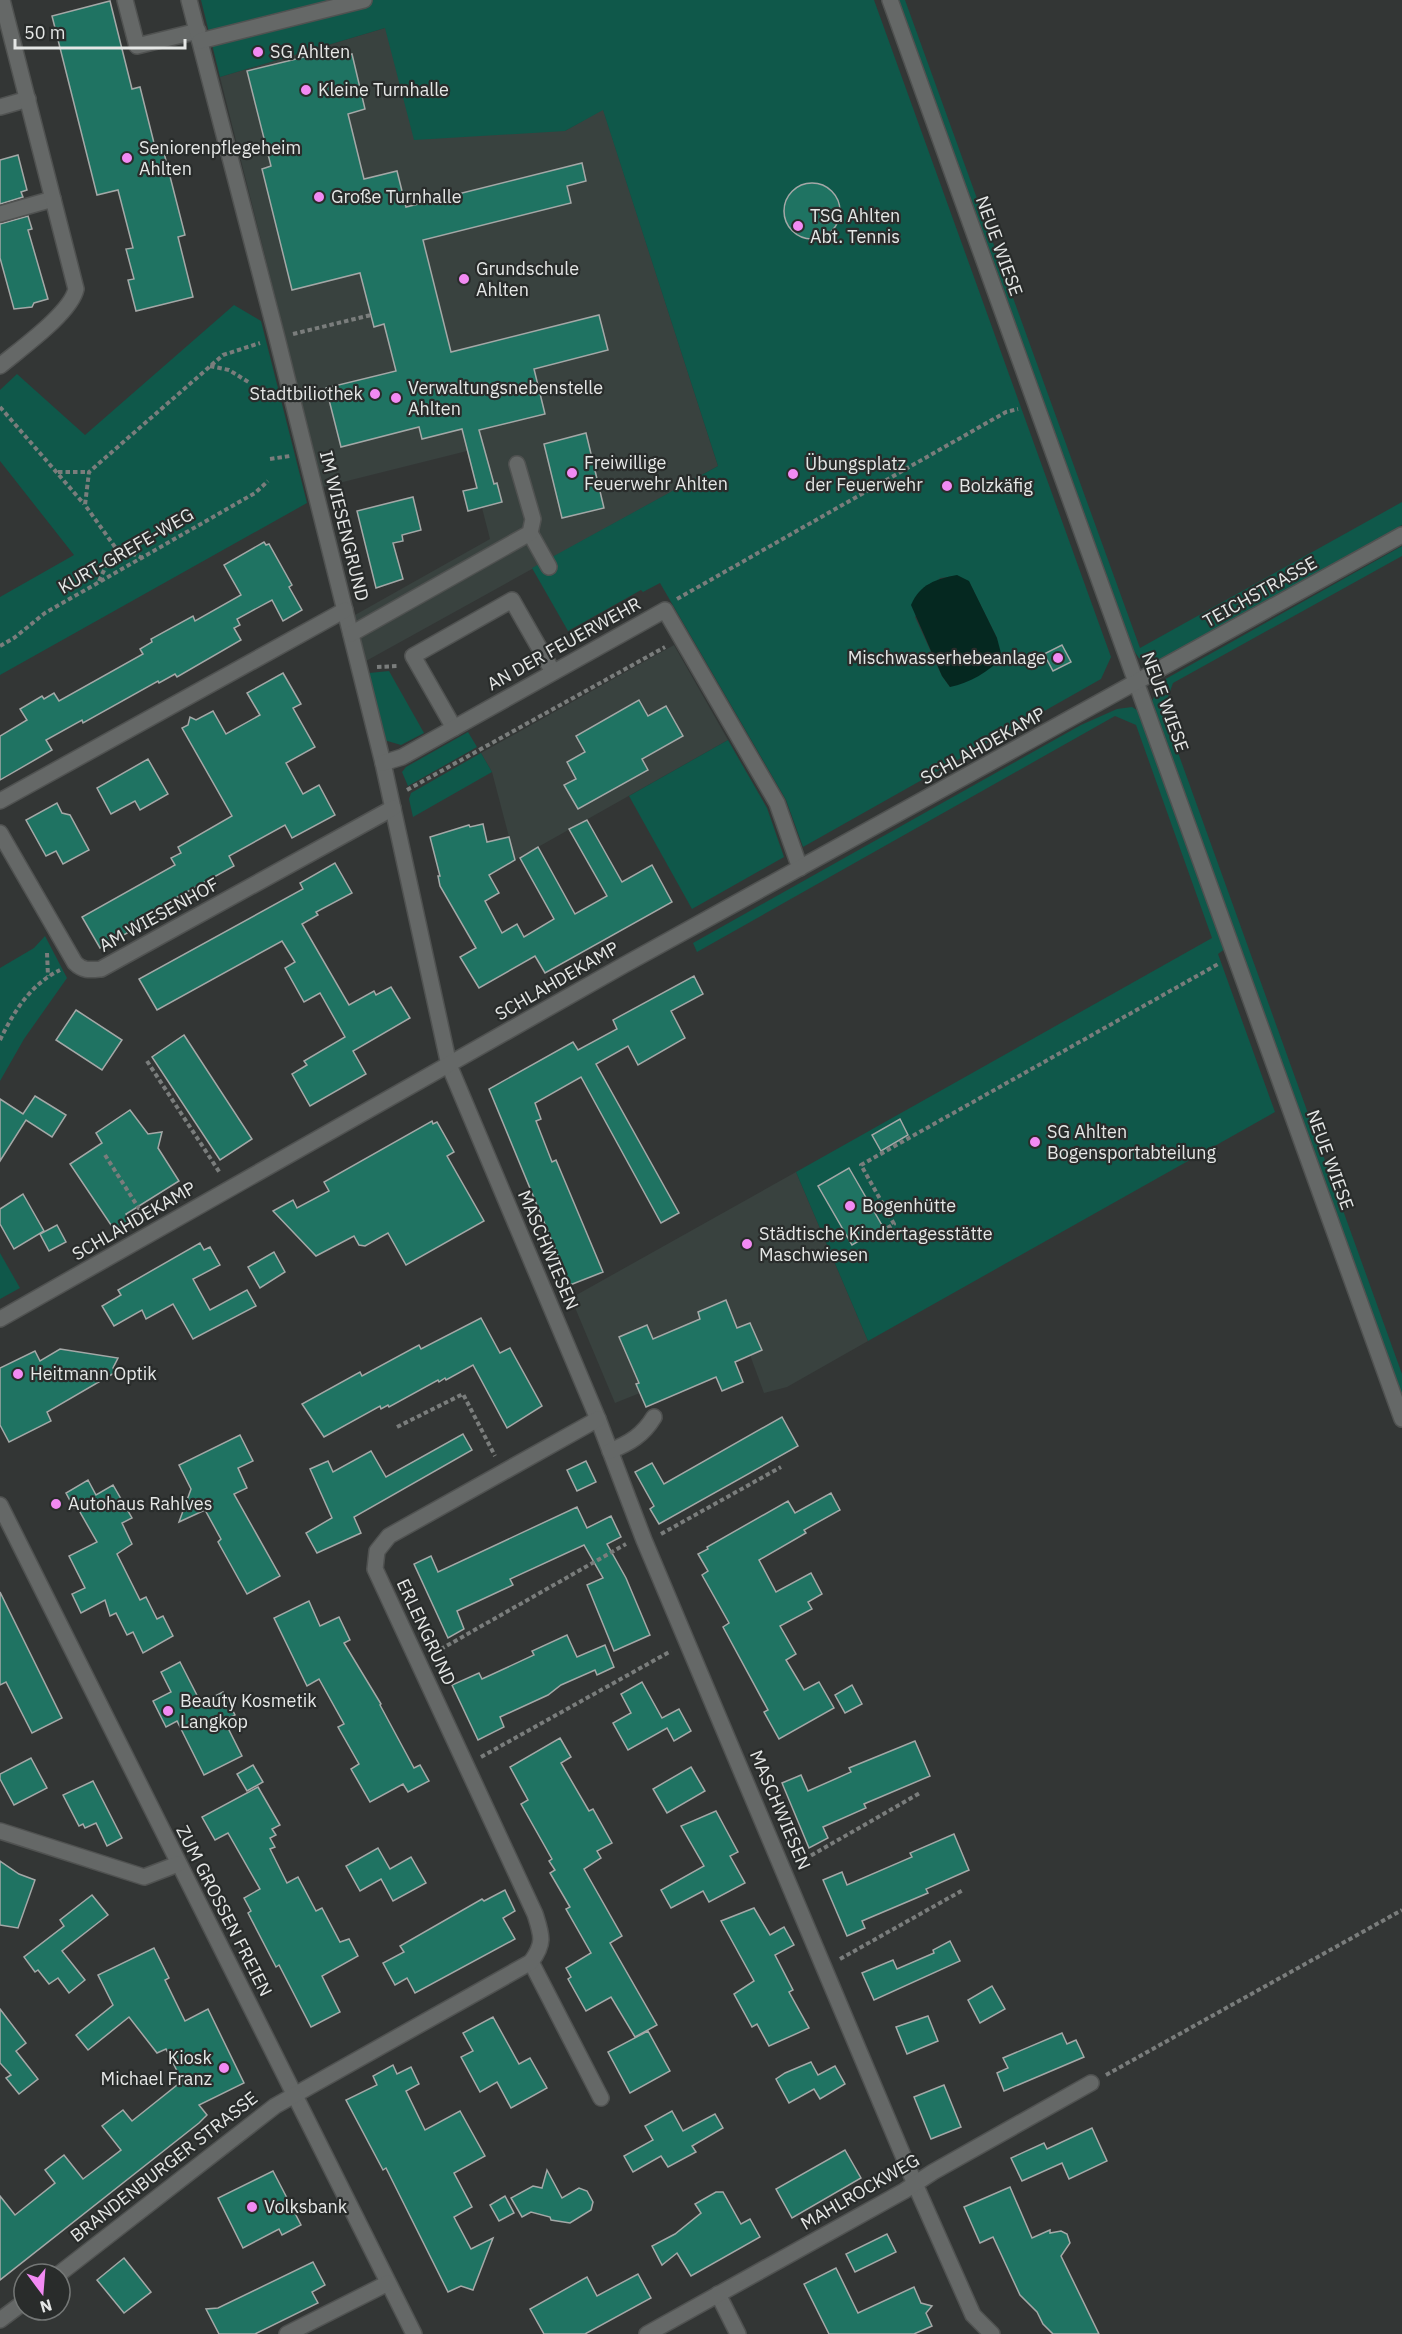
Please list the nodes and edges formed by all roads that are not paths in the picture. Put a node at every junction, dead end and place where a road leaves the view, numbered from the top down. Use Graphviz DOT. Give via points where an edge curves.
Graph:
graph roads {
  1 [pos="2,0"];
  2 [pos="125,0"];
  3 [pos="189,0"];
  4 [pos="364,0"];
  5 [pos="890,0"];
  6 [pos="199,36"];
  7 [pos="28,99"];
  8 [pos="0,107"];
  9 [pos="53,199"];
  10 [pos="0,214"];
  11 [pos="0,366"];
  12 [pos="517,464"];
  13 [pos="530,533"];
  14 [pos="1402,535"];
  15 [pos="549,567"];
  16 [pos="345,610"];
  17 [pos="351,634"];
  18 [pos="553,672"];
  19 [pos="1137,683"];
  20 [pos="454,728"];
  21 [pos="383,764"];
  22 [pos="0,801"];
  23 [pos="393,808"];
  24 [pos="0,833"];
  25 [pos="800,868"];
  26 [pos="449,1065"];
  27 [pos="0,1319"];
  28 [pos="654,1417"];
  29 [pos="598,1419"];
  30 [pos="1402,1419"];
  31 [pos="610,1451"];
  32 [pos="0,1505"];
  33 [pos="0,1831"];
  34 [pos="178,1864"];
  35 [pos="531,1962"];
  36 [pos="1091,2083"];
  37 [pos="294,2093"];
  38 [pos="601,2098"];
  39 [pos="915,2184"];
  40 [pos="72,2264"];
  41 [pos="388,2283"];
  42 [pos="718,2294"];
  43 [pos="287,2334"];
  44 [pos="414,2334"];
  45 [pos="647,2334"];
  46 [pos="738,2334"];
  47 [pos="992,2334"];
  1 -- 7 [label="street"];
  2 -- 6 [label="street" via="137,46"];
  3 -- 6 [label="street, IM WIESENGRUND"];
  4 -- 6 [label="street"];
  5 -- 19 [label="street, NEUE WIESE"];
  6 -- 16 [label="street, IM WIESENGRUND"];
  7 -- 8 [label="street"];
  7 -- 9 [label="street"];
  9 -- 10 [label="street"];
  9 -- 11 [label="street" via="74,274 74,300"];
  12 -- 13 [label="street" via="533,519"];
  13 -- 15 [label="street"];
  13 -- 17 [label="street"];
  14 -- 19 [label="street, TEICHSTRASSE"];
  16 -- 17 [label="street, IM WIESENGRUND"];
  16 -- 22 [label="street"];
  17 -- 21 [label="street, IM WIESENGRUND"];
  18 -- 20 [label="street, AN DER FEUERWEHR"];
  18 -- 20 [label="street" via="512,600 413,656"];
  18 -- 25 [label="street, AN DER FEUERWEHR" via="665,610 777,803"];
  19 -- 25 [label="street, SCHLAHDEKAMP"];
  19 -- 30 [label="street, NEUE WIESE"];
  20 -- 21 [label="street, AN DER FEUERWEHR"];
  21 -- 23 [label="street, IM WIESENGRUND"];
  23 -- 24 [label="street, AM WIESENHOF" via="101,969 88,970 75,963"];
  23 -- 26 [label="street, IM WIESENGRUND"];
  25 -- 26 [label="street, SCHLAHDEKAMP"];
  26 -- 27 [label="street, SCHLAHDEKAMP"];
  26 -- 29 [label="street, MASCHWIESEN"];
  28 -- 31 [label="street" via="642,1433"];
  29 -- 31 [label="street, MASCHWIESEN"];
  29 -- 35 [label="street, ERLENGRUND" via="389,1536 377,1551 375,1569 535,1914 542,1934 540,1949"];
  31 -- 39 [label="street, MASCHWIESEN"];
  32 -- 34 [label="street, ZUM GROSSEN FREIEN"];
  33 -- 34 [label="street" via="144,1878"];
  34 -- 37 [label="street, ZUM GROSSEN FREIEN"];
  35 -- 37 [label="street"];
  35 -- 38 [label="street"];
  36 -- 39 [label="street, MAHLROCKWEG"];
  37 -- 40 [label="street, BRANDENBURGER STRASSE"];
  37 -- 41 [label="street, ZUM GROSSEN FREIEN"];
  39 -- 42 [label="street, MAHLROCKWEG"];
  39 -- 47 [label="street, MASCHWIESEN" via="973,2315"];
  41 -- 43 [label="street"];
  41 -- 44 [label="street, ZUM GROSSEN FREIEN"];
  42 -- 45 [label="street, MAHLROCKWEG"];
  42 -- 46 [label="street"];
}
